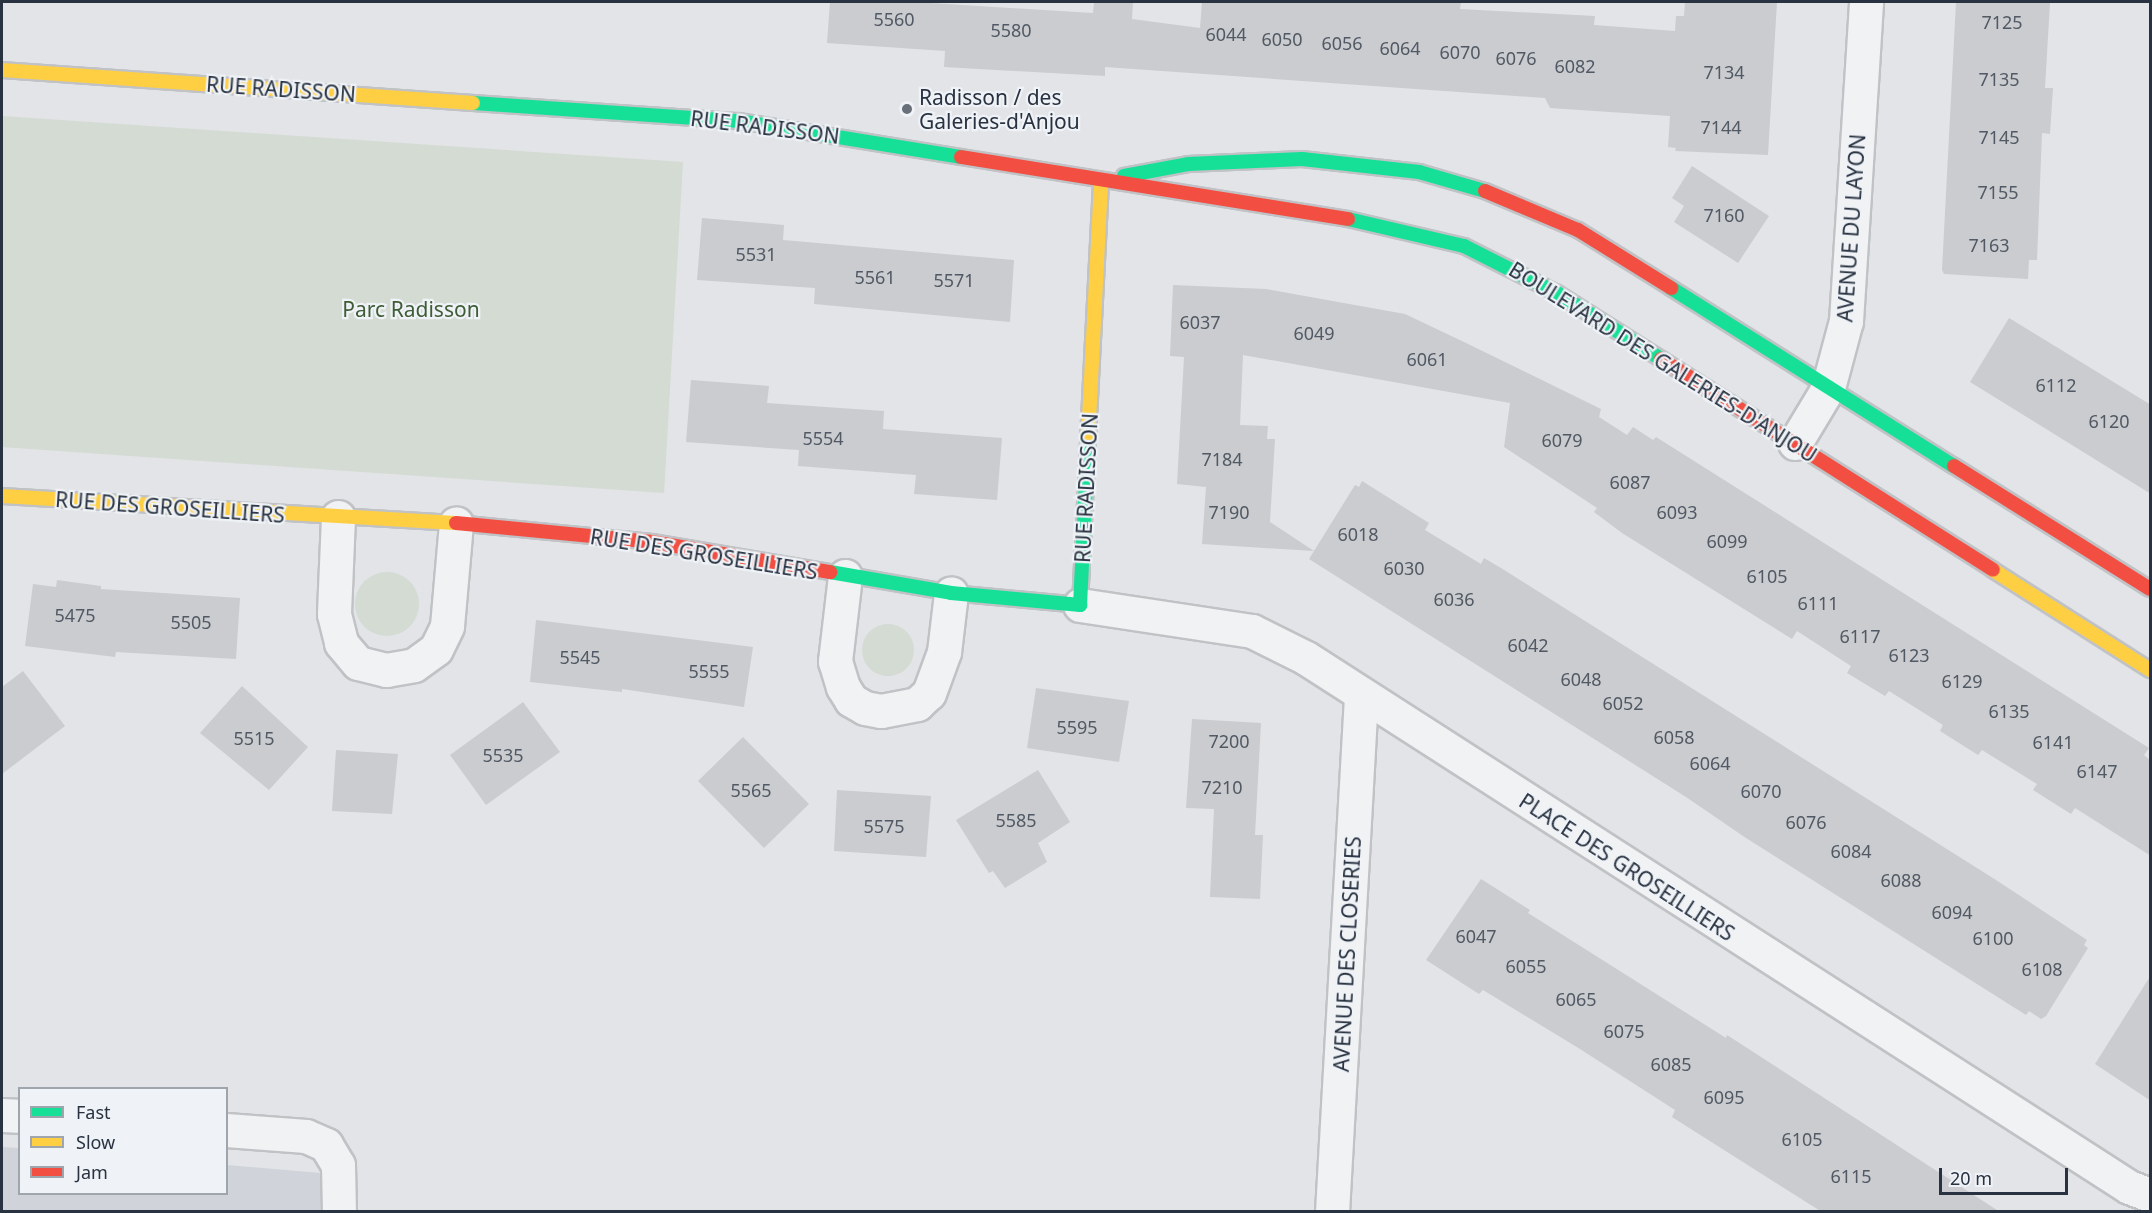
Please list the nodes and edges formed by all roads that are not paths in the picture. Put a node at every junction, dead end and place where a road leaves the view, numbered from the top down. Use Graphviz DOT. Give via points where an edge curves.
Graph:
graph roads {
  1 [pos="1866,2"];
  2 [pos="2,70"];
  3 [pos="1101,181"];
  4 [pos="1828,388"];
  5 [pos="1796,443"];
  6 [pos="2,496"];
  7 [pos="338,517"];
  8 [pos="456,523"];
  9 [pos="845,576"];
  10 [pos="2151,589"];
  11 [pos="951,593"];
  12 [pos="1080,605"];
  13 [pos="2151,670"];
  14 [pos="1361,697"];
  15 [pos="2,1115"];
  16 [pos="18,1116"];
  17 [pos="228,1130"];
  18 [pos="2151,1195"];
  19 [pos="339,1212"];
  20 [pos="1332,1212"];
  1 -- 4 [label="street, AVENUE DU LAYON" via="1846,321"];
  2 -- 3 [label="street, RUE RADISSON" via="739,121"];
  3 -- 4 [label="street" via="1188,164 1302,159 1419,172 1500,195 1578,230"];
  3 -- 5 [label="street, BOULEVARD DES GALERIES-D'ANJOU" via="1381,224 1464,246 1557,293"];
  3 -- 12 [label="street, RUE RADISSON"];
  4 -- 5 [label="street, AVENUE DU LAYON"];
  4 -- 10 [label="street"];
  5 -- 13 [label="street, BOULEVARD DES GALERIES-D'ANJOU"];
  6 -- 7 [label="street, RUE DES GROSEILLIERS"];
  7 -- 8 [label="street, RUE DES GROSEILLIERS"];
  7 -- 8 [label="street" via="334,614 341,643 358,663 386,670 414,665 436,649 447,626"];
  8 -- 9 [label="street, RUE DES GROSEILLIERS" via="651,542"];
  9 -- 11 [label="street, RUE DES GROSEILLIERS"];
  9 -- 11 [label="street, RUE DES GROSEILLIERS" via="836,661 843,687 852,700 881,711 899,711 917,704 929,693 944,652"];
  11 -- 12 [label="street, RUE DES GROSEILLIERS"];
  12 -- 14 [label="street, PLACE DES GROSEILLIERS" via="1252,631 1306,658"];
  14 -- 18 [label="street, PLACE DES GROSEILLIERS" via="2129,1187"];
  14 -- 20 [label="street, AVENUE DES CLOSERIES"];
  15 -- 16 [label="street"];
  17 -- 19 [label="street" via="317,1139 334,1153"];
}
